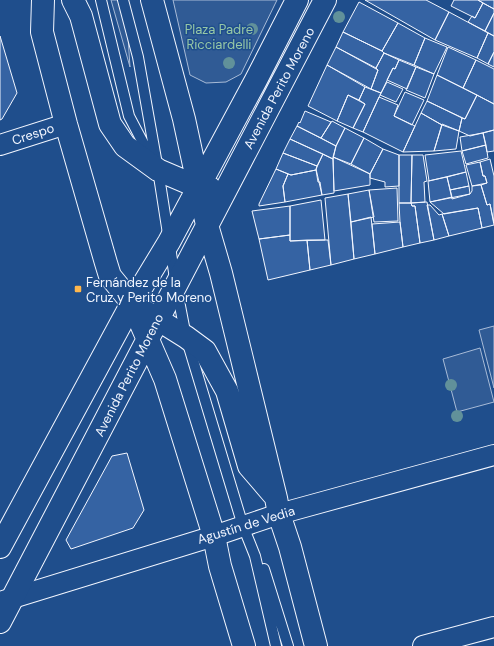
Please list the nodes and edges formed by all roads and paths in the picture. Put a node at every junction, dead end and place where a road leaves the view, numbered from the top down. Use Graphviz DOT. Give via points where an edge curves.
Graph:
graph roads {
  1 [pos="43,0"];
  2 [pos="73,0"];
  3 [pos="101,0"];
  4 [pos="123,0"];
  5 [pos="152,0"];
  6 [pos="297,0"];
  7 [pos="325,0"];
  8 [pos="66,124"];
  9 [pos="0,145"];
  10 [pos="158,170"];
  11 [pos="198,187"];
  12 [pos="225,190"];
  13 [pos="207,225"];
  14 [pos="169,242"];
  15 [pos="176,285"];
  16 [pos="132,303"];
  17 [pos="153,330"];
  18 [pos="186,337"];
  19 [pos="494,455"];
  20 [pos="278,506"];
  21 [pos="243,526"];
  22 [pos="214,536"];
  23 [pos="0,547"];
  24 [pos="255,556"];
  25 [pos="7,599"];
  26 [pos="0,622"];
  27 [pos="494,628"];
  28 [pos="244,646"];
  29 [pos="276,646"];
  30 [pos="288,646"];
  31 [pos="316,646"];
  32 [pos="423,646"];
  1 -- 8 [label="main road" via="42,32"];
  2 -- 10 [label="main road" via="81,16 110,124 125,146"];
  3 -- 10 [label="lane" via="129,116"];
  4 -- 10 [label="lane" via="138,57"];
  5 -- 11 [label="main road" via="184,119"];
  6 -- 11 [label="main road, Avenida Perito Moreno"];
  7 -- 12 [label="main road, Avenida Perito Moreno"];
  8 -- 9 [label="street, Crespo"];
  8 -- 16 [label="main road" via="110,276"];
  10 -- 11 [label="main road"];
  10 -- 14 [label="lane"];
  11 -- 12 [label="main road"];
  11 -- 13 [label="main road"];
  11 -- 14 [label="main road, Avenida Perito Moreno"];
  12 -- 13 [label="main road, Avenida Perito Moreno"];
  13 -- 15 [label="main road, Avenida Perito Moreno"];
  13 -- 20 [label="main road"];
  14 -- 15 [label="lane"];
  14 -- 16 [label="main road, Avenida Perito Moreno"];
  15 -- 17 [label="main road, Avenida Perito Moreno"];
  15 -- 18 [label="lane"];
  16 -- 17 [label="main road"];
  16 -- 23 [label="main road, Avenida Perito Moreno"];
  17 -- 18 [label="main road"];
  17 -- 22 [label="main road" via="165,379"];
  17 -- 25 [label="main road, Avenida Perito Moreno"];
  18 -- 20 [label="main road" via="205,352 227,391 249,466"];
  18 -- 21 [label="lane"];
  19 -- 20 [label="street, Agustín de Vedia"];
  20 -- 21 [label="street, Agustín de Vedia"];
  20 -- 31 [label="main road"];
  21 -- 22 [label="street, Agustín de Vedia"];
  21 -- 24 [label="lane"];
  22 -- 25 [label="street, Agustín de Vedia"];
  22 -- 28 [label="main road" via="220,566"];
  24 -- 29 [label="lane"];
  24 -- 30 [label="lane" via="264,567"];
  25 -- 26 [label="main road, Avenida Perito Moreno"];
  27 -- 32 [label="street"];
}
